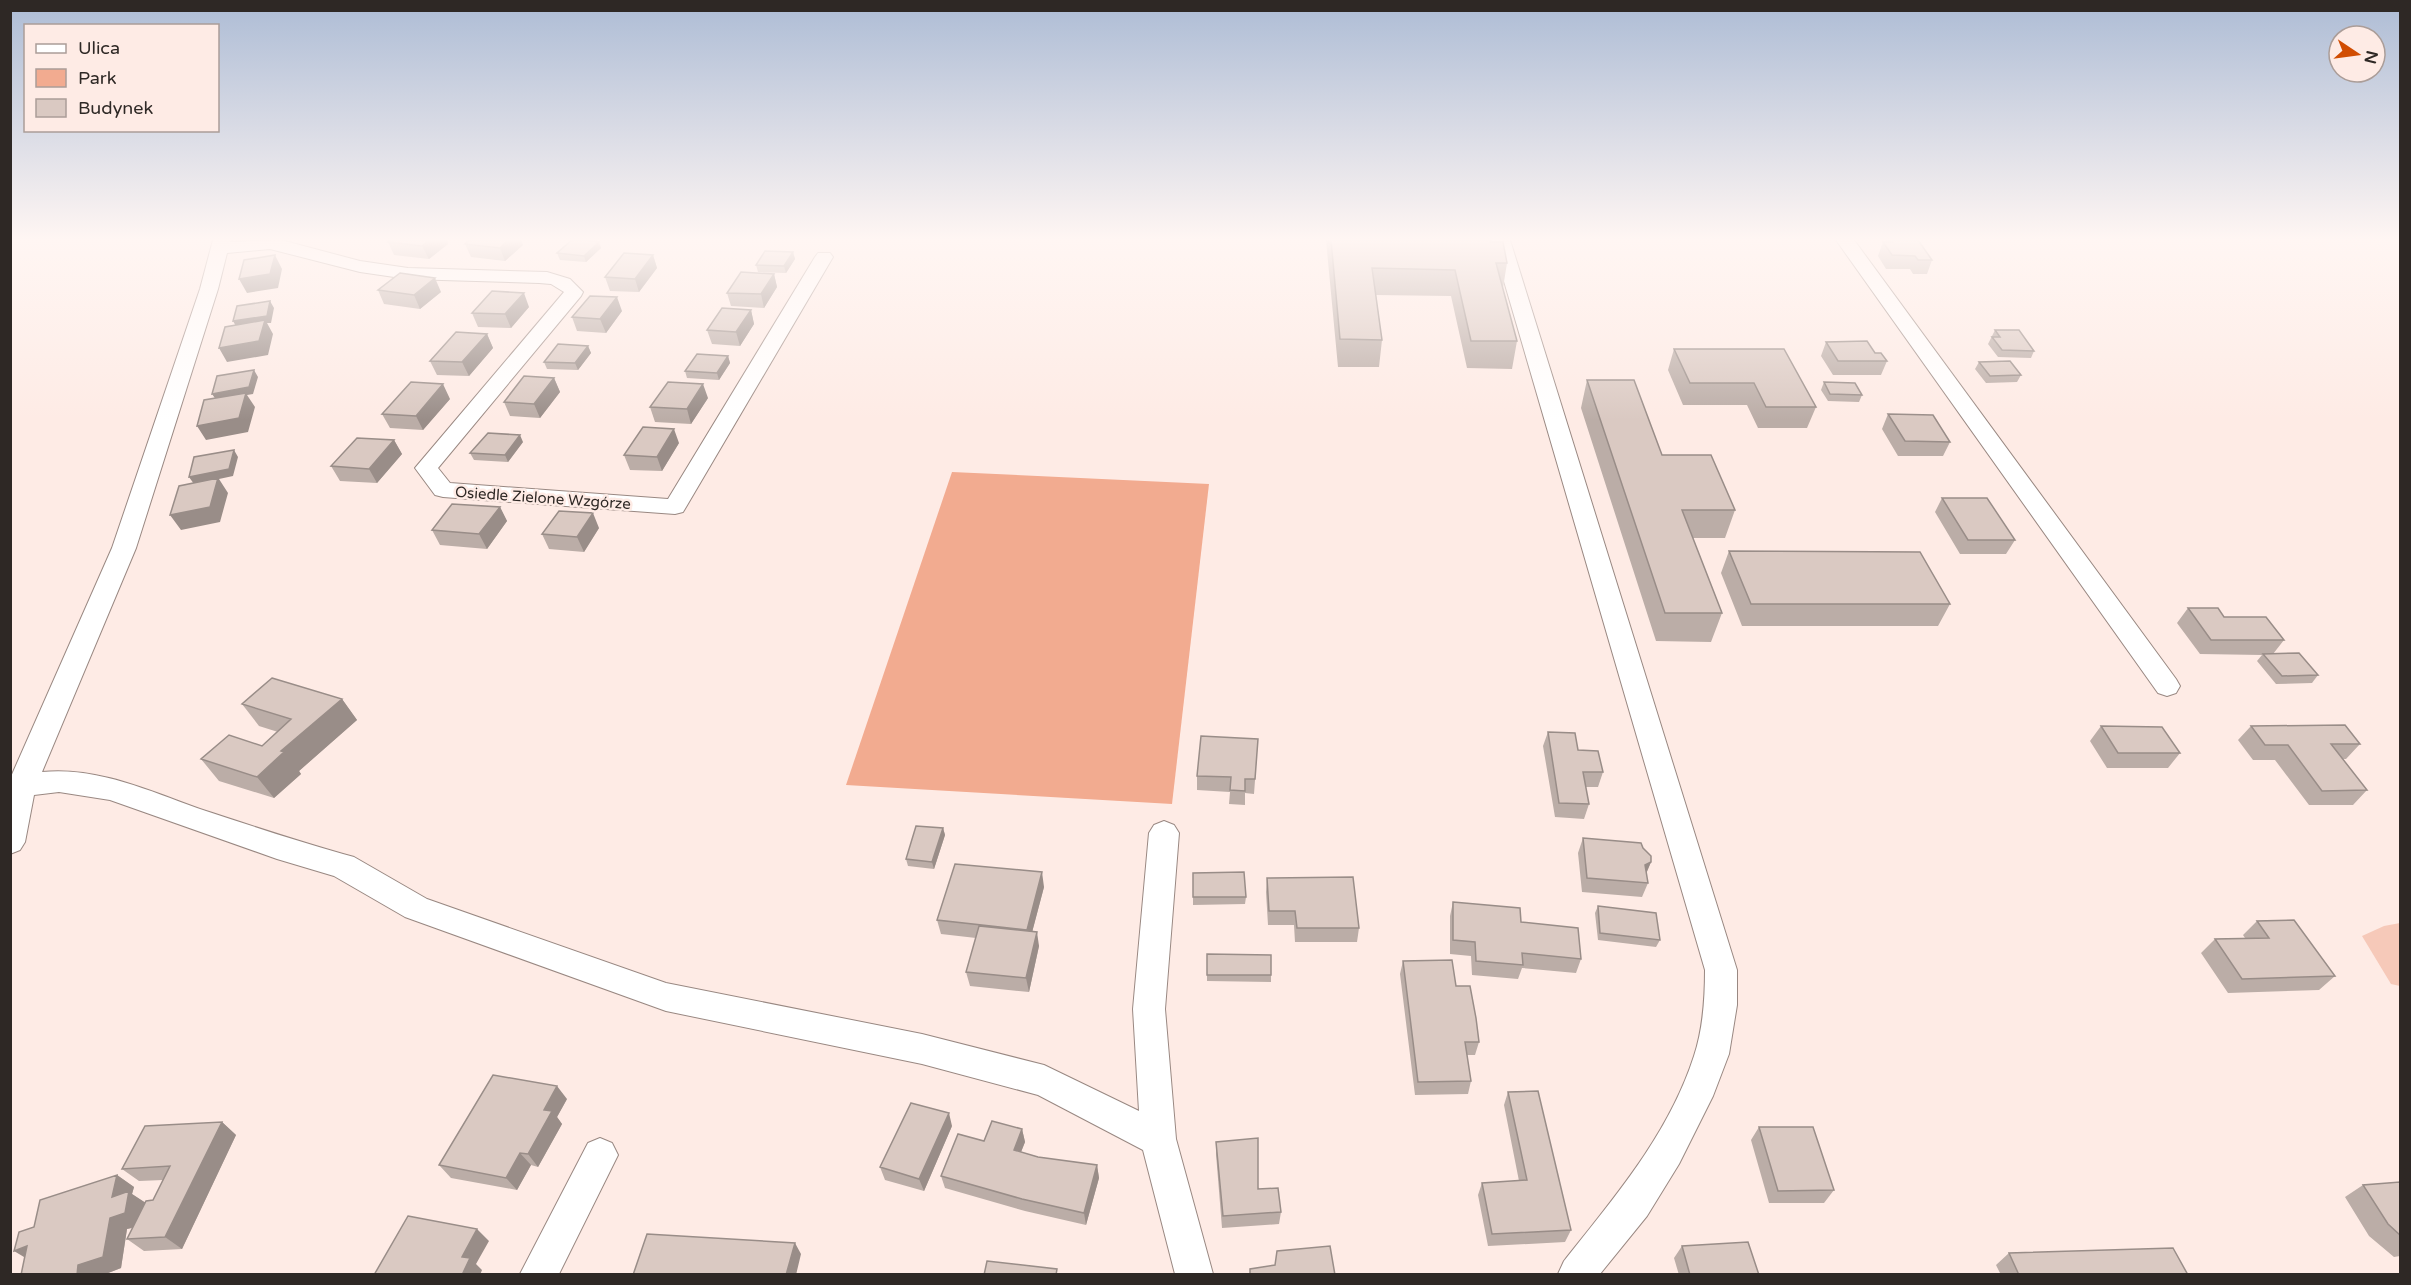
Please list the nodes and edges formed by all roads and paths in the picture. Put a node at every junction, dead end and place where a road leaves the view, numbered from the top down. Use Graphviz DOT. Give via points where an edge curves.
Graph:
graph roads {
  1 [pos="203,300"];
  2 [pos="567,300"];
  3 [pos="798,300"];
  4 [pos="1519,300"];
  5 [pos="1888,300"];
  6 [pos="2167,686"];
  7 [pos="22,785"];
  8 [pos="1164,833"];
  9 [pos="10,842"];
  10 [pos="1158,1139"];
  11 [pos="600,1155"];
  12 [pos="539,1275"];
  13 [pos="1194,1275"];
  14 [pos="1577,1275"];
  1 -- 7 [label="street, Osiedle Zielone Wzgórze" via="124,548"];
  2 -- 3 [label="street, Osiedle Zielone Wzgórze" via="426,468 443,490 675,507"];
  4 -- 14 [label="street" via="1721,970 1721,1005 1713,1054 1701,1085 1667,1152 1634,1203"];
  5 -- 6 [label="street"];
  7 -- 9 [label="street, Osiedle Zielone Wzgórze"];
  7 -- 10 [label="street" via="59,781 111,789 343,866 416,908 666,997 922,1049 1044,1081"];
  8 -- 10 [label="street" via="1149,1009"];
  10 -- 13 [label="street"];
  11 -- 12 [label="street"];
}
